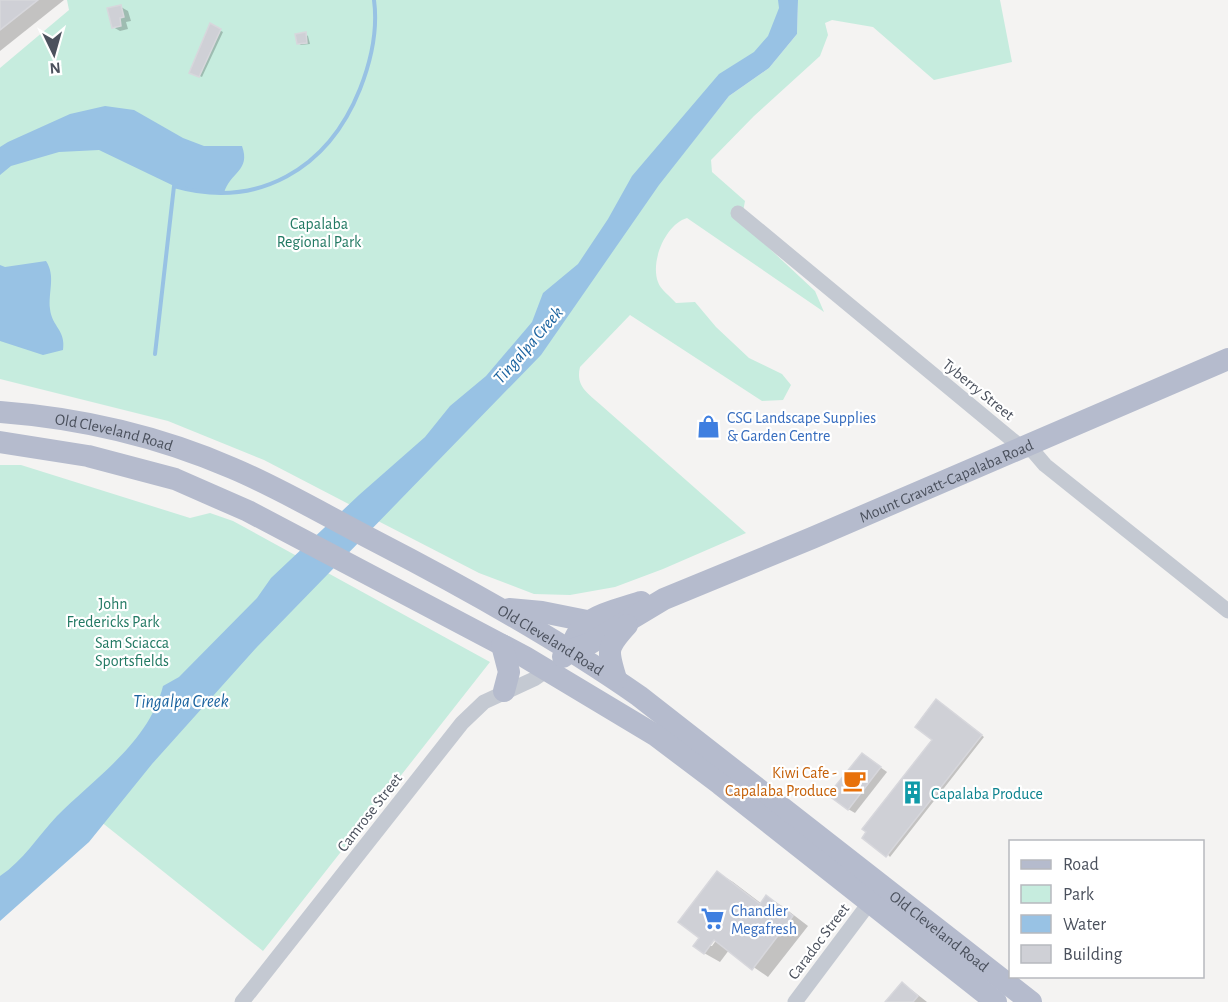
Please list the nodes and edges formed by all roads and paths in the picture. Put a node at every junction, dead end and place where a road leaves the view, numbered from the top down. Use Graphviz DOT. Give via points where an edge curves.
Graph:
graph roads {
  1 [pos="738,213"];
  2 [pos="1228,359"];
  3 [pos="0,412"];
  4 [pos="0,442"];
  5 [pos="1022,448"];
  6 [pos="664,599"];
  7 [pos="501,608"];
  8 [pos="1228,611"];
  9 [pos="634,617"];
  10 [pos="587,621"];
  11 [pos="502,645"];
  12 [pos="571,650"];
  13 [pos="548,670"];
  14 [pos="616,679"];
  15 [pos="504,691"];
  16 [pos="870,902"];
  17 [pos="242,1002"];
  18 [pos="795,1002"];
  19 [pos="996,1002"];
  20 [pos="1031,1002"];
  1 -- 5 [label="street, Tyberry Street"];
  2 -- 5 [label="main road, Mount Gravatt-Capalaba Road"];
  3 -- 7 [label="main road, Old Cleveland Road" via="66,419 129,432 208,458"];
  4 -- 11 [label="main road, Old Cleveland Road" via="61,450 185,483 248,511"];
  5 -- 6 [label="main road, Mount Gravatt-Capalaba Road"];
  5 -- 8 [label="street, Tyberry Street" via="1033,451 1045,465"];
  6 -- 9 [label="main road, Mount Gravatt-Capalaba Road"];
  6 -- 10 [label="main road, Mount Gravatt-Capalaba Road" via="646,600"];
  7 -- 10 [label="main road"];
  7 -- 12 [label="main road, Old Cleveland Road"];
  9 -- 12 [label="main road, Mount Gravatt-Capalaba Road" via="589,644"];
  9 -- 14 [label="main road" via="612,641 609,656"];
  10 -- 12 [label="main road, Mount Gravatt-Capalaba Road" via="573,639"];
  11 -- 13 [label="main road, Old Cleveland Road"];
  11 -- 15 [label="main road" via="509,668"];
  12 -- 13 [label="main road, Mount Gravatt-Capalaba Road"];
  12 -- 14 [label="main road, Old Cleveland Road"];
  13 -- 15 [label="street, Camrose Street"];
  13 -- 16 [label="main road, Old Cleveland Road" via="655,735"];
  14 -- 20 [label="main road, Old Cleveland Road"];
  15 -- 17 [label="street, Camrose Street" via="478,706 462,723"];
  16 -- 18 [label="street, Caradoc Street"];
  16 -- 19 [label="main road, Old Cleveland Road"];
}
